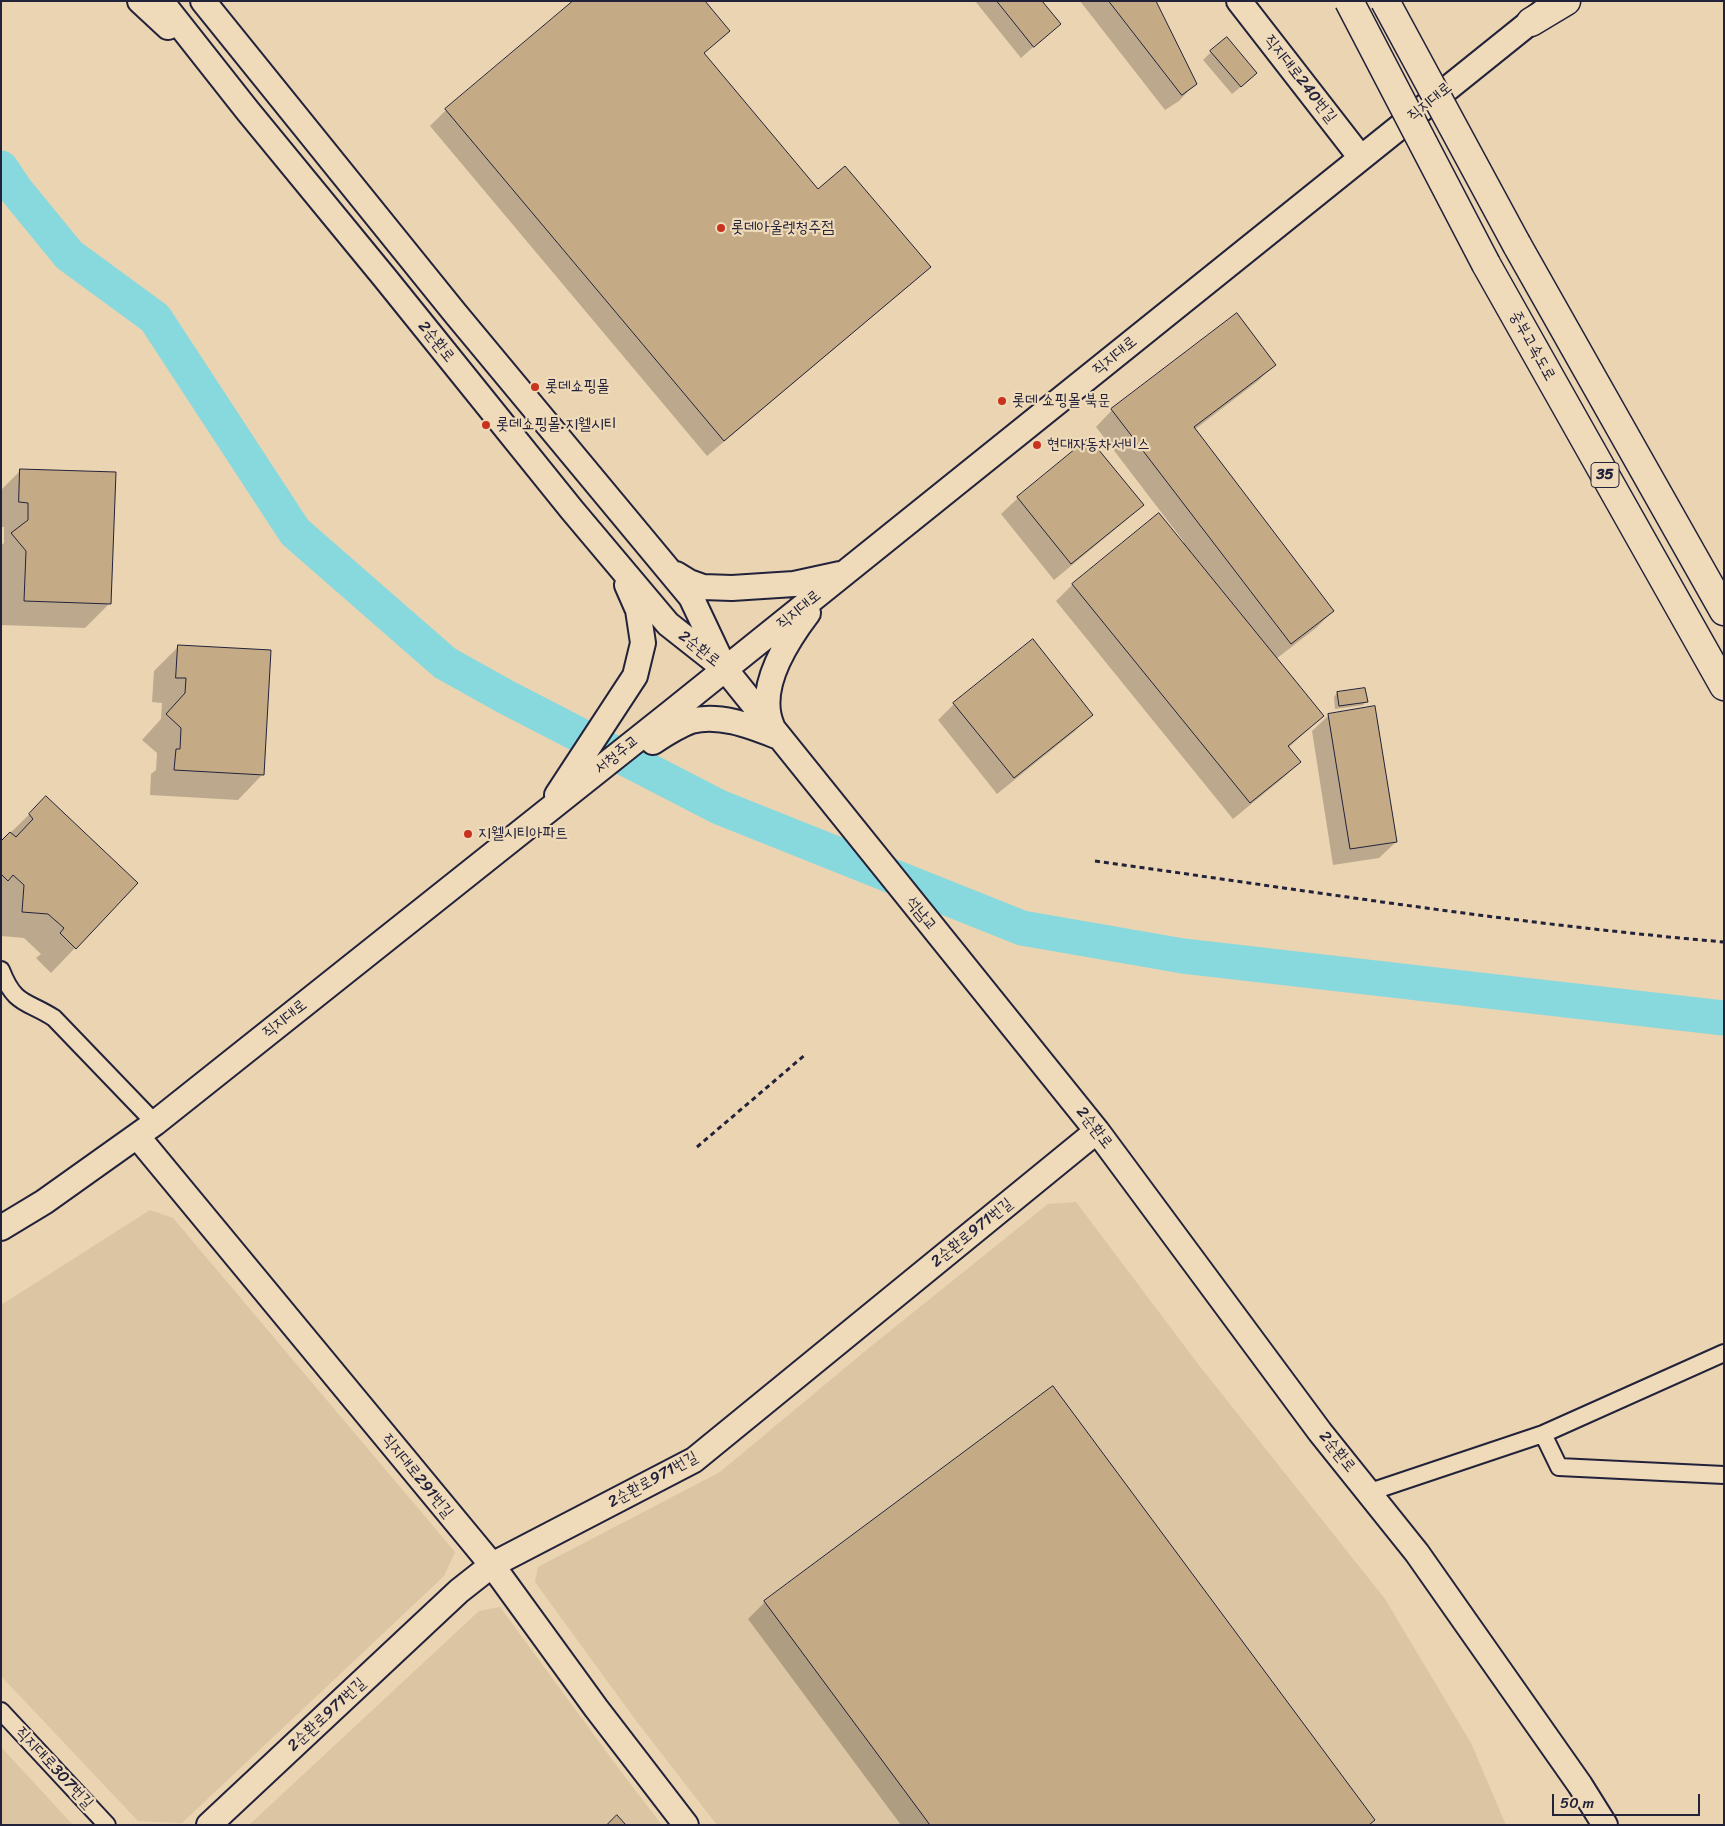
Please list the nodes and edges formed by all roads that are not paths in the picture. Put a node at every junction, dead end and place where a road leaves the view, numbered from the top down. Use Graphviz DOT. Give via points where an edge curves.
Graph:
graph roads {
  1 [pos="140,1"];
  2 [pos="161,1"];
  3 [pos="203,1"];
  4 [pos="1238,1"];
  5 [pos="1349,1"];
  6 [pos="1385,1"];
  7 [pos="1556,1"];
  8 [pos="1566,1"];
  9 [pos="215,11"];
  10 [pos="1531,22"];
  11 [pos="247,110"];
  12 [pos="1361,158"];
  13 [pos="620,567"];
  14 [pos="669,571"];
  15 [pos="845,573"];
  16 [pos="1724,611"];
  17 [pos="725,669"];
  18 [pos="1724,686"];
  19 [pos="673,720"];
  20 [pos="781,739"];
  21 [pos="557,804"];
  22 [pos="1,970"];
  23 [pos="1060,1086"];
  24 [pos="146,1129"];
  25 [pos="1097,1131"];
  26 [pos="1,1228"];
  27 [pos="1724,1353"];
  28 [pos="1544,1434"];
  29 [pos="1724,1475"];
  30 [pos="1370,1492"];
  31 [pos="492,1565"];
  32 [pos="1,1711"];
  33 [pos="107,1825"];
  34 [pos="209,1825"];
  35 [pos="686,1825"];
  36 [pos="1605,1825"];
  1 -- 11 [label="street"];
  2 -- 11 [label="street, 2순환로"];
  3 -- 9 [label="street, 2순환로"];
  4 -- 12 [label="street, 직지대로240번길"];
  5 -- 18 [label="highway, 중부고속도로 / 35, bridge" via="1486,264"];
  6 -- 16 [label="highway, 35, bridge" via="1517,245"];
  7 -- 10 [label="street, 직지대로"];
  8 -- 10 [label="highway"];
  9 -- 14 [label="street, 2순환로" via="455,313"];
  10 -- 12 [label="street, 직지대로"];
  11 -- 13 [label="street, 2순환로"];
  12 -- 15 [label="street, 직지대로"];
  13 -- 17 [label="street, 2순환로" via="668,624"];
  13 -- 21 [label="street" via="638,610 643,643 635,676 578,762"];
  14 -- 15 [label="street" via="703,587 732,588 794,584"];
  14 -- 17 [label="street, 2순환로" via="691,597"];
  15 -- 17 [label="street, 직지대로"];
  15 -- 20 [label="street" via="813,606 789,639 777,664 766,702 771,724"];
  17 -- 19 [label="street, 직지대로"];
  17 -- 20 [label="street, 2순환로"];
  19 -- 20 [label="street" via="714,720 754,727"];
  19 -- 21 [label="street, 서청주교"];
  20 -- 23 [label="street, 석남교"];
  21 -- 24 [label="street, 직지대로"];
  22 -- 24 [label="street" via="11,991 22,1002 54,1018"];
  23 -- 25 [label="street, 2순환로"];
  24 -- 26 [label="street, 직지대로" via="44,1202"];
  24 -- 31 [label="street, 직지대로291번길"];
  25 -- 30 [label="street, 2순환로" via="1300,1405"];
  25 -- 31 [label="street, 2순환로971번길" via="694,1460"];
  27 -- 28 [label="street"];
  28 -- 29 [label="street" via="1559,1467"];
  28 -- 30 [label="street"];
  30 -- 36 [label="street, 2순환로" via="1466,1622"];
  31 -- 34 [label="street, 2순환로971번길" via="459,1591"];
  31 -- 35 [label="street, 직지대로291번길"];
  32 -- 33 [label="street, 직지대로307번길"];
}
